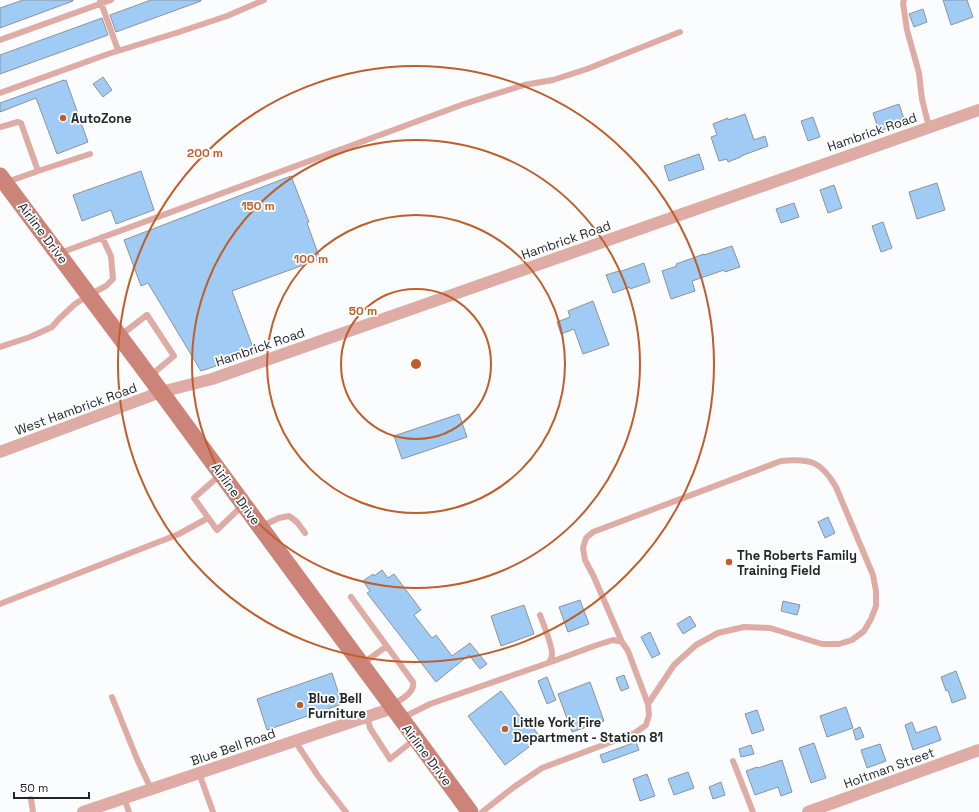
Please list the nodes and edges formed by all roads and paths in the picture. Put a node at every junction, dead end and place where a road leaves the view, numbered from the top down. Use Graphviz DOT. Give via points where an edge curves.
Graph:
graph roads {
  1 [pos="111,0"];
  2 [pos="264,0"];
  3 [pos="904,0"];
  4 [pos="101,2"];
  5 [pos="680,32"];
  6 [pos="0,40"];
  7 [pos="118,50"];
  8 [pos="0,93"];
  9 [pos="979,110"];
  10 [pos="929,127"];
  11 [pos="0,128"];
  12 [pos="90,154"];
  13 [pos="38,171"];
  14 [pos="3,180"];
  15 [pos="102,237"];
  16 [pos="58,253"];
  17 [pos="89,295"];
  18 [pos="120,336"];
  19 [pos="0,347"];
  20 [pos="149,376"];
  21 [pos="161,392"];
  22 [pos="0,452"];
  23 [pos="222,474"];
  24 [pos="244,505"];
  25 [pos="208,518"];
  26 [pos="260,526"];
  27 [pos="305,533"];
  28 [pos="351,597"];
  29 [pos="0,604"];
  30 [pos="540,615"];
  31 [pos="622,642"];
  32 [pos="387,646"];
  33 [pos="548,663"];
  34 [pos="361,665"];
  35 [pos="112,697"];
  36 [pos="648,704"];
  37 [pos="395,711"];
  38 [pos="367,716"];
  39 [pos="416,739"];
  40 [pos="295,741"];
  41 [pos="979,750"];
  42 [pos="733,761"];
  43 [pos="199,773"];
  44 [pos="151,789"];
  45 [pos="124,798"];
  46 [pos="31,799"];
  47 [pos="33,812"];
  48 [pos="83,812"];
  49 [pos="129,812"];
  50 [pos="213,812"];
  51 [pos="346,812"];
  52 [pos="470,812"];
  53 [pos="482,812"];
  54 [pos="753,812"];
  55 [pos="808,812"];
  1 -- 4 [label="lane"];
  2 -- 7 [label="lane" via="227,16"];
  3 -- 10 [label="lane"];
  4 -- 6 [label="lane"];
  4 -- 7 [label="lane"];
  5 -- 15 [label="lane" via="553,80 524,85 464,104"];
  7 -- 8 [label="lane"];
  9 -- 10 [label="street, Hambrick Road"];
  10 -- 21 [label="street, Hambrick Road" via="220,376"];
  11 -- 13 [label="lane" via="18,122 22,124"];
  12 -- 13 [label="lane"];
  13 -- 14 [label="lane"];
  14 -- 16 [label="main road, Airline Drive"];
  15 -- 16 [label="lane"];
  15 -- 17 [label="lane" via="111,256 113,279"];
  16 -- 17 [label="main road, Airline Drive"];
  17 -- 18 [label="main road, Airline Drive"];
  17 -- 19 [label="lane" via="75,304 52,327"];
  18 -- 20 [label="main road, Airline Drive"];
  18 -- 20 [label="lane" via="147,315 174,356"];
  20 -- 21 [label="main road, Airline Drive"];
  21 -- 22 [label="street, West Hambrick Road"];
  21 -- 23 [label="main road, Airline Drive"];
  23 -- 24 [label="main road, Airline Drive"];
  23 -- 25 [label="lane" via="194,498"];
  24 -- 25 [label="lane" via="217,530"];
  24 -- 26 [label="main road, Airline Drive"];
  25 -- 29 [label="lane" via="180,534"];
  26 -- 27 [label="lane" via="289,516"];
  26 -- 34 [label="main road, Airline Drive"];
  28 -- 32 [label="lane"];
  30 -- 33 [label="lane" via="553,656"];
  31 -- 33 [label="lane" via="613,640"];
  31 -- 36 [label="lane" via="628,651"];
  31 -- 36 [label="lane" via="585,560 583,548 586,538 593,532 781,460 809,461 830,475 873,575 876,606 864,631 852,640 839,644 822,644 770,628 744,627 718,634 696,645 674,665"];
  32 -- 34 [label="lane"];
  32 -- 37 [label="lane" via="414,687"];
  33 -- 37 [label="lane" via="430,704"];
  34 -- 37 [label="main road, Airline Drive"];
  35 -- 44 [label="lane"];
  36 -- 53 [label="lane" via="646,725 636,733 542,768"];
  37 -- 38 [label="street, Blue Bell Road"];
  37 -- 39 [label="main road, Airline Drive"];
  38 -- 39 [label="lane" via="370,728 390,758"];
  38 -- 40 [label="street, Blue Bell Road"];
  39 -- 52 [label="main road, Airline Drive"];
  40 -- 43 [label="street, Blue Bell Road"];
  40 -- 51 [label="lane"];
  41 -- 55 [label="street, Holtman Street"];
  42 -- 54 [label="lane"];
  43 -- 44 [label="street, Blue Bell Road"];
  43 -- 50 [label="lane"];
  44 -- 45 [label="street, Blue Bell Road"];
  45 -- 48 [label="street, Blue Bell Road"];
  45 -- 49 [label="lane"];
  46 -- 47 [label="lane"];
}
